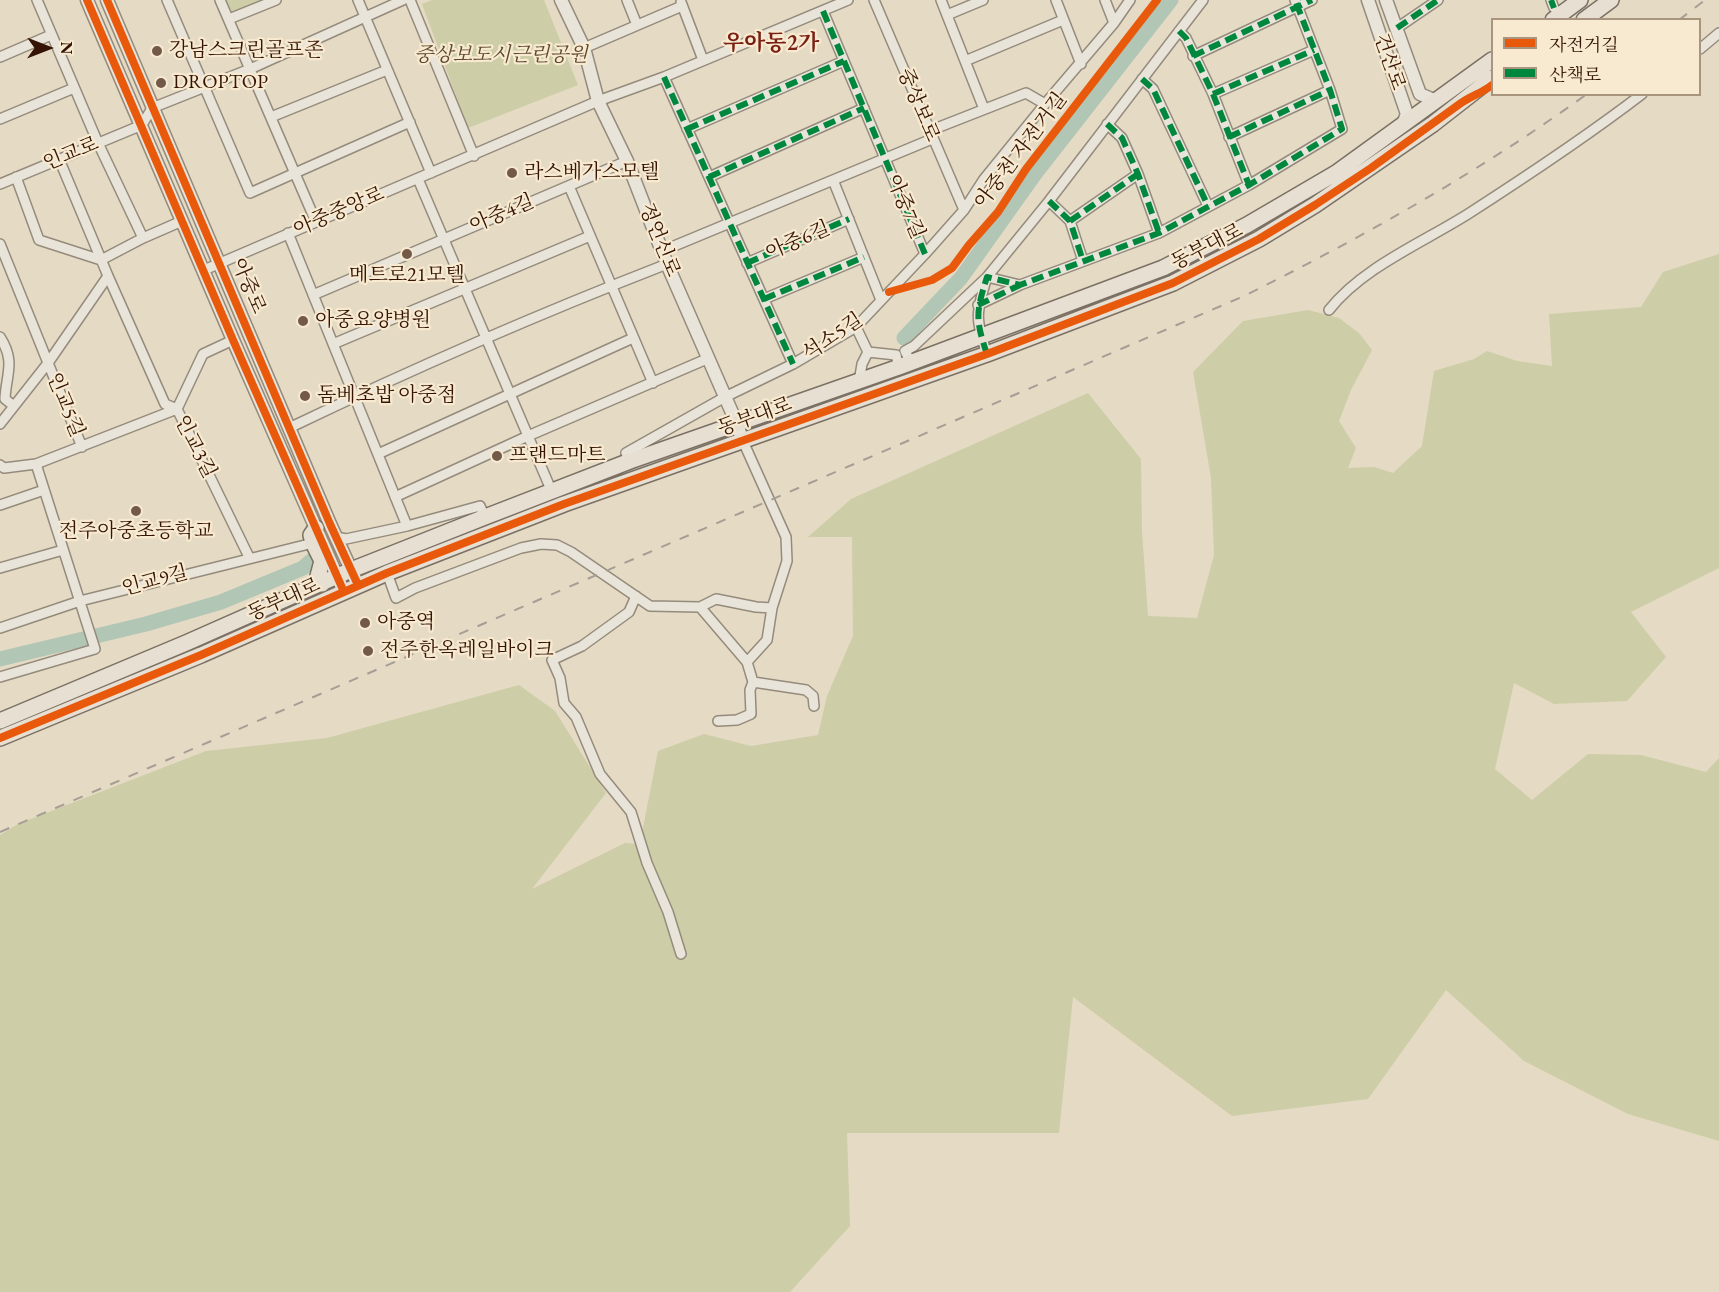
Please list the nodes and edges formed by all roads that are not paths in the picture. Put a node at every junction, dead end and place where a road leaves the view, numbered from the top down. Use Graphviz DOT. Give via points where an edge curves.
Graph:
graph roads {
  1 [pos="36,0"];
  2 [pos="87,0"];
  3 [pos="107,0"];
  4 [pos="167,0"];
  5 [pos="220,0"];
  6 [pos="276,0"];
  7 [pos="358,0"];
  8 [pos="404,0"];
  9 [pos="410,0"];
  10 [pos="561,0"];
  11 [pos="627,0"];
  12 [pos="848,0"];
  13 [pos="874,0"];
  14 [pos="941,0"];
  15 [pos="983,0"];
  16 [pos="1056,0"];
  17 [pos="1105,0"];
  18 [pos="1130,0"];
  19 [pos="1203,0"];
  20 [pos="1312,0"];
  21 [pos="1368,0"];
  22 [pos="1386,0"];
  23 [pos="1438,0"];
  24 [pos="1580,0"];
  25 [pos="1599,0"];
  26 [pos="1611,0"];
  27 [pos="681,3"];
  28 [pos="1297,3"];
  29 [pos="1556,7"];
  30 [pos="823,11"];
  31 [pos="947,15"];
  32 [pos="366,17"];
  33 [pos="1542,18"];
  34 [pos="1576,18"];
  35 [pos="1587,18"];
  36 [pos="229,19"];
  37 [pos="1064,20"];
  38 [pos="1114,23"];
  39 [pos="637,25"];
  40 [pos="1397,28"];
  41 [pos="1179,31"];
  42 [pos="1719,33"];
  43 [pos="51,35"];
  44 [pos="584,48"];
  45 [pos="1701,48"];
  46 [pos="1314,50"];
  47 [pos="1193,56"];
  48 [pos="0,57"];
  49 [pos="703,60"];
  50 [pos="844,61"];
  51 [pos="965,61"];
  52 [pos="1491,61"];
  53 [pos="1081,64"];
  54 [pos="250,69"];
  55 [pos="387,70"];
  56 [pos="664,77"];
  57 [pos="1142,79"];
  58 [pos="1491,79"];
  59 [pos="206,86"];
  60 [pos="1491,86"];
  61 [pos="74,88"];
  62 [pos="1330,90"];
  63 [pos="1213,94"];
  64 [pos="1639,96"];
  65 [pos="1469,98"];
  66 [pos="598,101"];
  67 [pos="1436,101"];
  68 [pos="1045,104"];
  69 [pos="152,108"];
  70 [pos="864,108"];
  71 [pos="984,109"];
  72 [pos="271,117"];
  73 [pos="0,119"];
  74 [pos="410,122"];
  75 [pos="1107,124"];
  76 [pos="1403,124"];
  77 [pos="142,125"];
  78 [pos="687,129"];
  79 [pos="931,135"];
  80 [pos="1229,137"];
  81 [pos="98,143"];
  82 [pos="474,156"];
  83 [pos="59,159"];
  84 [pos="885,159"];
  85 [pos="627,161"];
  86 [pos="295,172"];
  87 [pos="431,173"];
  88 [pos="1138,174"];
  89 [pos="16,177"];
  90 [pos="709,177"];
  91 [pos="418,179"];
  92 [pos="833,180"];
  93 [pos="0,184"];
  94 [pos="1250,185"];
  95 [pos="569,186"];
  96 [pos="1049,201"];
  97 [pos="1208,206"];
  98 [pos="964,210"];
  99 [pos="849,219"];
  100 [pos="183,221"];
  101 [pos="1071,221"];
  102 [pos="316,222"];
  103 [pos="730,224"];
  104 [pos="1159,233"];
  105 [pos="288,234"];
  106 [pos="590,236"];
  107 [pos="143,238"];
  108 [pos="444,239"];
  109 [pos="0,244"];
  110 [pos="662,251"];
  111 [pos="925,254"];
  112 [pos="864,257"];
  113 [pos="101,260"];
  114 [pos="1083,261"];
  115 [pos="220,263"];
  116 [pos="747,263"];
  117 [pos="668,264"];
  118 [pos="204,270"];
  119 [pos="108,276"];
  120 [pos="987,277"];
  121 [pos="1020,285"];
  122 [pos="611,286"];
  123 [pos="465,288"];
  124 [pos="313,295"];
  125 [pos="764,299"];
  126 [pos="881,300"];
  127 [pos="978,305"];
  128 [pos="1329,310"];
  129 [pos="856,327"];
  130 [pos="981,336"];
  131 [pos="0,337"];
  132 [pos="633,338"];
  133 [pos="233,340"];
  134 [pos="487,340"];
  135 [pos="333,344"];
  136 [pos="868,352"];
  137 [pos="987,354"];
  138 [pos="709,358"];
  139 [pos="903,359"];
  140 [pos="48,363"];
  141 [pos="793,364"];
  142 [pos="859,382"];
  143 [pos="653,383"];
  144 [pos="510,394"];
  145 [pos="354,397"];
  146 [pos="725,397"];
  147 [pos="14,406"];
  148 [pos="177,409"];
  149 [pos="0,424"];
  150 [pos="289,428"];
  151 [pos="739,432"];
  152 [pos="528,436"];
  153 [pos="82,447"];
  154 [pos="378,454"];
  155 [pos="630,461"];
  156 [pos="36,464"];
  157 [pos="0,465"];
  158 [pos="44,490"];
  159 [pos="552,492"];
  160 [pos="395,497"];
  161 [pos="0,504"];
  162 [pos="485,517"];
  163 [pos="407,526"];
  164 [pos="314,535"];
  165 [pos="336,537"];
  166 [pos="63,550"];
  167 [pos="249,557"];
  168 [pos="0,568"];
  169 [pos="387,573"];
  170 [pos="344,574"];
  171 [pos="322,584"];
  172 [pos="358,585"];
  173 [pos="344,592"];
  174 [pos="636,596"];
  175 [pos="81,606"];
  176 [pos="700,607"];
  177 [pos="772,608"];
  178 [pos="0,628"];
  179 [pos="747,662"];
  180 [pos="0,677"];
  181 [pos="753,682"];
  182 [pos="814,706"];
  183 [pos="0,721"];
  184 [pos="718,721"];
  185 [pos="0,738"];
  186 [pos="681,954"];
  1 -- 43 [label="street"];
  2 -- 77 [label="street, 아중로"];
  3 -- 69 [label="street, 아중로"];
  4 -- 59 [label="street"];
  5 -- 36 [label="street"];
  6 -- 36 [label="street"];
  7 -- 32 [label="street"];
  8 -- 32 [label="street"];
  9 -- 82 [label="street"];
  10 -- 44 [label="street, 정언신로"];
  11 -- 39 [label="street"];
  12 -- 30 [label="street, 아중중앙로"];
  13 -- 79 [label="street, 중상보로"];
  14 -- 31 [label="street"];
  15 -- 31 [label="street"];
  16 -- 37 [label="street"];
  17 -- 38 [label="street"];
  18 -- 38 [label="street, 석소5길"];
  19 -- 41 [label="street"];
  20 -- 28 [label="street"];
  21 -- 76 [label="street, 건산로" via="1407,114"];
  22 -- 40 [label="street, 건산로"];
  23 -- 40 [label="street"];
  24 -- 29 [label="main road"];
  25 -- 34 [label="main road"];
  26 -- 35 [label="main road"];
  27 -- 39 [label="street"];
  27 -- 49 [label="street"];
  28 -- 46 [label="street"];
  28 -- 47 [label="street"];
  29 -- 33 [label="main road"];
  30 -- 49 [label="street, 아중중앙로"];
  30 -- 50 [label="street, 아중7길"];
  31 -- 51 [label="street"];
  32 -- 54 [label="street"];
  32 -- 55 [label="street"];
  36 -- 54 [label="street"];
  37 -- 51 [label="street"];
  37 -- 53 [label="street"];
  38 -- 53 [label="street, 석소5길"];
  39 -- 44 [label="street"];
  40 -- 67 [label="street, 건산로" via="1420,94"];
  41 -- 47 [label="street"];
  41 -- 57 [label="street"];
  42 -- 45 [label="street"];
  43 -- 48 [label="street"];
  43 -- 61 [label="street"];
  44 -- 66 [label="street, 정언신로"];
  46 -- 62 [label="street"];
  46 -- 63 [label="street"];
  47 -- 63 [label="street"];
  49 -- 56 [label="street, 아중중앙로"];
  50 -- 70 [label="street, 아중7길"];
  50 -- 78 [label="street"];
  51 -- 71 [label="street"];
  52 -- 67 [label="main road, 동부대로"];
  53 -- 68 [label="street, 석소5길"];
  54 -- 59 [label="street"];
  54 -- 72 [label="street"];
  55 -- 72 [label="street"];
  55 -- 74 [label="street"];
  56 -- 66 [label="street, 아중중앙로"];
  56 -- 78 [label="street, 아중6길"];
  57 -- 75 [label="street"];
  57 -- 97 [label="street" via="1153,89"];
  58 -- 65 [label="main road, 동부대로"];
  59 -- 69 [label="street"];
  59 -- 86 [label="street" via="250,193"];
  60 -- 65 [label="main road"];
  61 -- 73 [label="street"];
  61 -- 81 [label="street"];
  62 -- 80 [label="street"];
  62 -- 94 [label="street" via="1342,129"];
  63 -- 80 [label="street"];
  64 -- 128 [label="street" via="1599,127 1342,293"];
  65 -- 137 [label="main road, 동부대로" via="1371,168 1259,239 1173,283"];
  66 -- 82 [label="street, 아중중앙로"];
  66 -- 85 [label="street, 정언신로"];
  67 -- 76 [label="main road, 동부대로"];
  68 -- 71 [label="street, 아중7길" via="1026,93"];
  68 -- 98 [label="street, 석소5길"];
  69 -- 77 [label="street"];
  69 -- 115 [label="street, 아중로"];
  70 -- 84 [label="street, 아중7길"];
  70 -- 90 [label="street"];
  71 -- 79 [label="street, 아중7길"];
  72 -- 86 [label="street"];
  74 -- 86 [label="street"];
  74 -- 87 [label="street"];
  75 -- 88 [label="street" via="1122,138"];
  75 -- 96 [label="street"];
  76 -- 130 [label="main road, 동부대로" via="1326,178 1163,268"];
  77 -- 81 [label="street, 인교로"];
  77 -- 100 [label="street, 아중로"];
  78 -- 90 [label="street, 아중6길"];
  79 -- 84 [label="street, 아중7길"];
  79 -- 98 [label="street, 중상보로"];
  80 -- 94 [label="street"];
  81 -- 83 [label="street, 인교로"];
  81 -- 107 [label="street"];
  82 -- 87 [label="street, 아중중앙로"];
  83 -- 89 [label="street, 인교로"];
  83 -- 113 [label="street, 인교3길"];
  84 -- 92 [label="street, 아중7길"];
  84 -- 111 [label="street, 아중7길"];
  85 -- 95 [label="street, 아중4길"];
  85 -- 110 [label="street, 정언신로"];
  86 -- 102 [label="street"];
  87 -- 91 [label="street, 아중중앙로"];
  88 -- 101 [label="street"];
  88 -- 104 [label="street"];
  89 -- 93 [label="street, 인교로"];
  89 -- 113 [label="street" via="39,240"];
  90 -- 103 [label="street, 아중6길"];
  91 -- 102 [label="street, 아중중앙로"];
  91 -- 108 [label="street"];
  92 -- 99 [label="street"];
  92 -- 103 [label="street, 아중7길"];
  94 -- 97 [label="street"];
  95 -- 106 [label="street"];
  95 -- 108 [label="street, 아중4길"];
  96 -- 101 [label="street"];
  96 -- 120 [label="street"];
  97 -- 104 [label="street"];
  98 -- 111 [label="street, 석소5길"];
  99 -- 112 [label="street"];
  99 -- 116 [label="street, 아중6길"];
  100 -- 107 [label="street"];
  100 -- 118 [label="street, 아중로"];
  101 -- 114 [label="street"];
  102 -- 105 [label="street, 아중중앙로"];
  103 -- 110 [label="street"];
  103 -- 116 [label="street, 아중6길"];
  104 -- 114 [label="street"];
  105 -- 115 [label="street, 아중중앙로"];
  105 -- 124 [label="street"];
  106 -- 122 [label="street"];
  106 -- 123 [label="street"];
  107 -- 113 [label="street"];
  108 -- 123 [label="street"];
  108 -- 124 [label="street, 아중4길"];
  109 -- 140 [label="street, 인교5길"];
  110 -- 117 [label="street, 정언신로"];
  111 -- 126 [label="street, 석소5길"];
  112 -- 125 [label="street, 아중6길"];
  112 -- 126 [label="street"];
  113 -- 119 [label="street, 인교3길"];
  114 -- 121 [label="street"];
  115 -- 118 [label="street, 아중중앙로"];
  115 -- 150 [label="street, 아중로"];
  116 -- 125 [label="street, 아중6길"];
  117 -- 122 [label="street"];
  117 -- 138 [label="street, 정언신로"];
  118 -- 133 [label="street, 아중로"];
  119 -- 140 [label="street, 인교5길"];
  119 -- 148 [label="street, 인교3길" via="165,404"];
  120 -- 121 [label="street"];
  120 -- 127 [label="street"];
  120 -- 139 [label="street"];
  121 -- 127 [label="street"];
  122 -- 132 [label="street"];
  122 -- 134 [label="street"];
  123 -- 134 [label="street"];
  123 -- 135 [label="street"];
  124 -- 135 [label="street"];
  125 -- 141 [label="street, 아중6길"];
  126 -- 129 [label="street, 석소5길"];
  127 -- 130 [label="street"];
  129 -- 136 [label="street"];
  129 -- 141 [label="street, 석소5길"];
  130 -- 137 [label="street"];
  130 -- 139 [label="main road, 동부대로"];
  131 -- 147 [label="street" via="6,345 9,363 5,399"];
  132 -- 143 [label="street"];
  132 -- 144 [label="street"];
  133 -- 148 [label="street" via="202,354"];
  133 -- 164 [label="street, 아중로"];
  134 -- 144 [label="street"];
  134 -- 145 [label="street"];
  135 -- 145 [label="street"];
  136 -- 139 [label="street"];
  136 -- 142 [label="street"];
  137 -- 151 [label="main road, 동부대로"];
  138 -- 143 [label="street"];
  138 -- 146 [label="street, 정언신로"];
  139 -- 142 [label="main road, 동부대로"];
  140 -- 147 [label="street, 인교5길"];
  140 -- 153 [label="street, 인교5길"];
  141 -- 146 [label="street, 석소5길"];
  142 -- 151 [label="main road, 동부대로"];
  143 -- 152 [label="street"];
  144 -- 152 [label="street"];
  144 -- 154 [label="street"];
  145 -- 150 [label="street"];
  145 -- 154 [label="street"];
  146 -- 151 [label="street, 정언신로"];
  146 -- 155 [label="street, 석소5길" via="626,453"];
  147 -- 149 [label="street, 인교5길"];
  148 -- 153 [label="street"];
  148 -- 167 [label="street, 인교3길"];
  150 -- 165 [label="street, 아중로"];
  151 -- 155 [label="main road, 동부대로"];
  151 -- 169 [label="main road, 동부대로"];
  151 -- 177 [label="street" via="786,537 787,561"];
  152 -- 159 [label="street"];
  152 -- 160 [label="street"];
  153 -- 156 [label="street"];
  154 -- 160 [label="street"];
  155 -- 159 [label="main road, 동부대로"];
  156 -- 157 [label="street" via="4,468"];
  156 -- 158 [label="street"];
  158 -- 161 [label="street"];
  158 -- 166 [label="street"];
  159 -- 162 [label="main road, 동부대로"];
  160 -- 163 [label="street"];
  162 -- 163 [label="street" via="480,506"];
  162 -- 170 [label="main road, 동부대로"];
  163 -- 165 [label="street" via="346,539"];
  164 -- 167 [label="street, 인교9길"];
  164 -- 170 [label="street, 아중로"];
  164 -- 171 [label="main road" via="322,561 318,576"];
  165 -- 170 [label="street, 아중로"];
  166 -- 168 [label="street"];
  166 -- 175 [label="street"];
  167 -- 175 [label="street, 인교9길"];
  169 -- 172 [label="main road, 동부대로"];
  169 -- 174 [label="street" via="396,598 521,548 557,545"];
  170 -- 171 [label="main road, 동부대로"];
  170 -- 172 [label="street, 아중로"];
  170 -- 173 [label="street, 아중로"];
  171 -- 183 [label="main road, 동부대로"];
  172 -- 173 [label="main road, 동부대로"];
  173 -- 185 [label="main road, 동부대로"];
  174 -- 176 [label="street" via="650,606"];
  174 -- 186 [label="street" via="629,612 582,646 552,660 564,703 576,717 600,774 631,812"];
  175 -- 178 [label="street, 인교9길"];
  175 -- 180 [label="street" via="95,649"];
  176 -- 177 [label="street" via="716,599"];
  176 -- 179 [label="street"];
  177 -- 179 [label="street" via="767,640"];
  179 -- 181 [label="street"];
  181 -- 182 [label="street" via="806,690 813,696"];
  181 -- 184 [label="street" via="751,714"];
}
